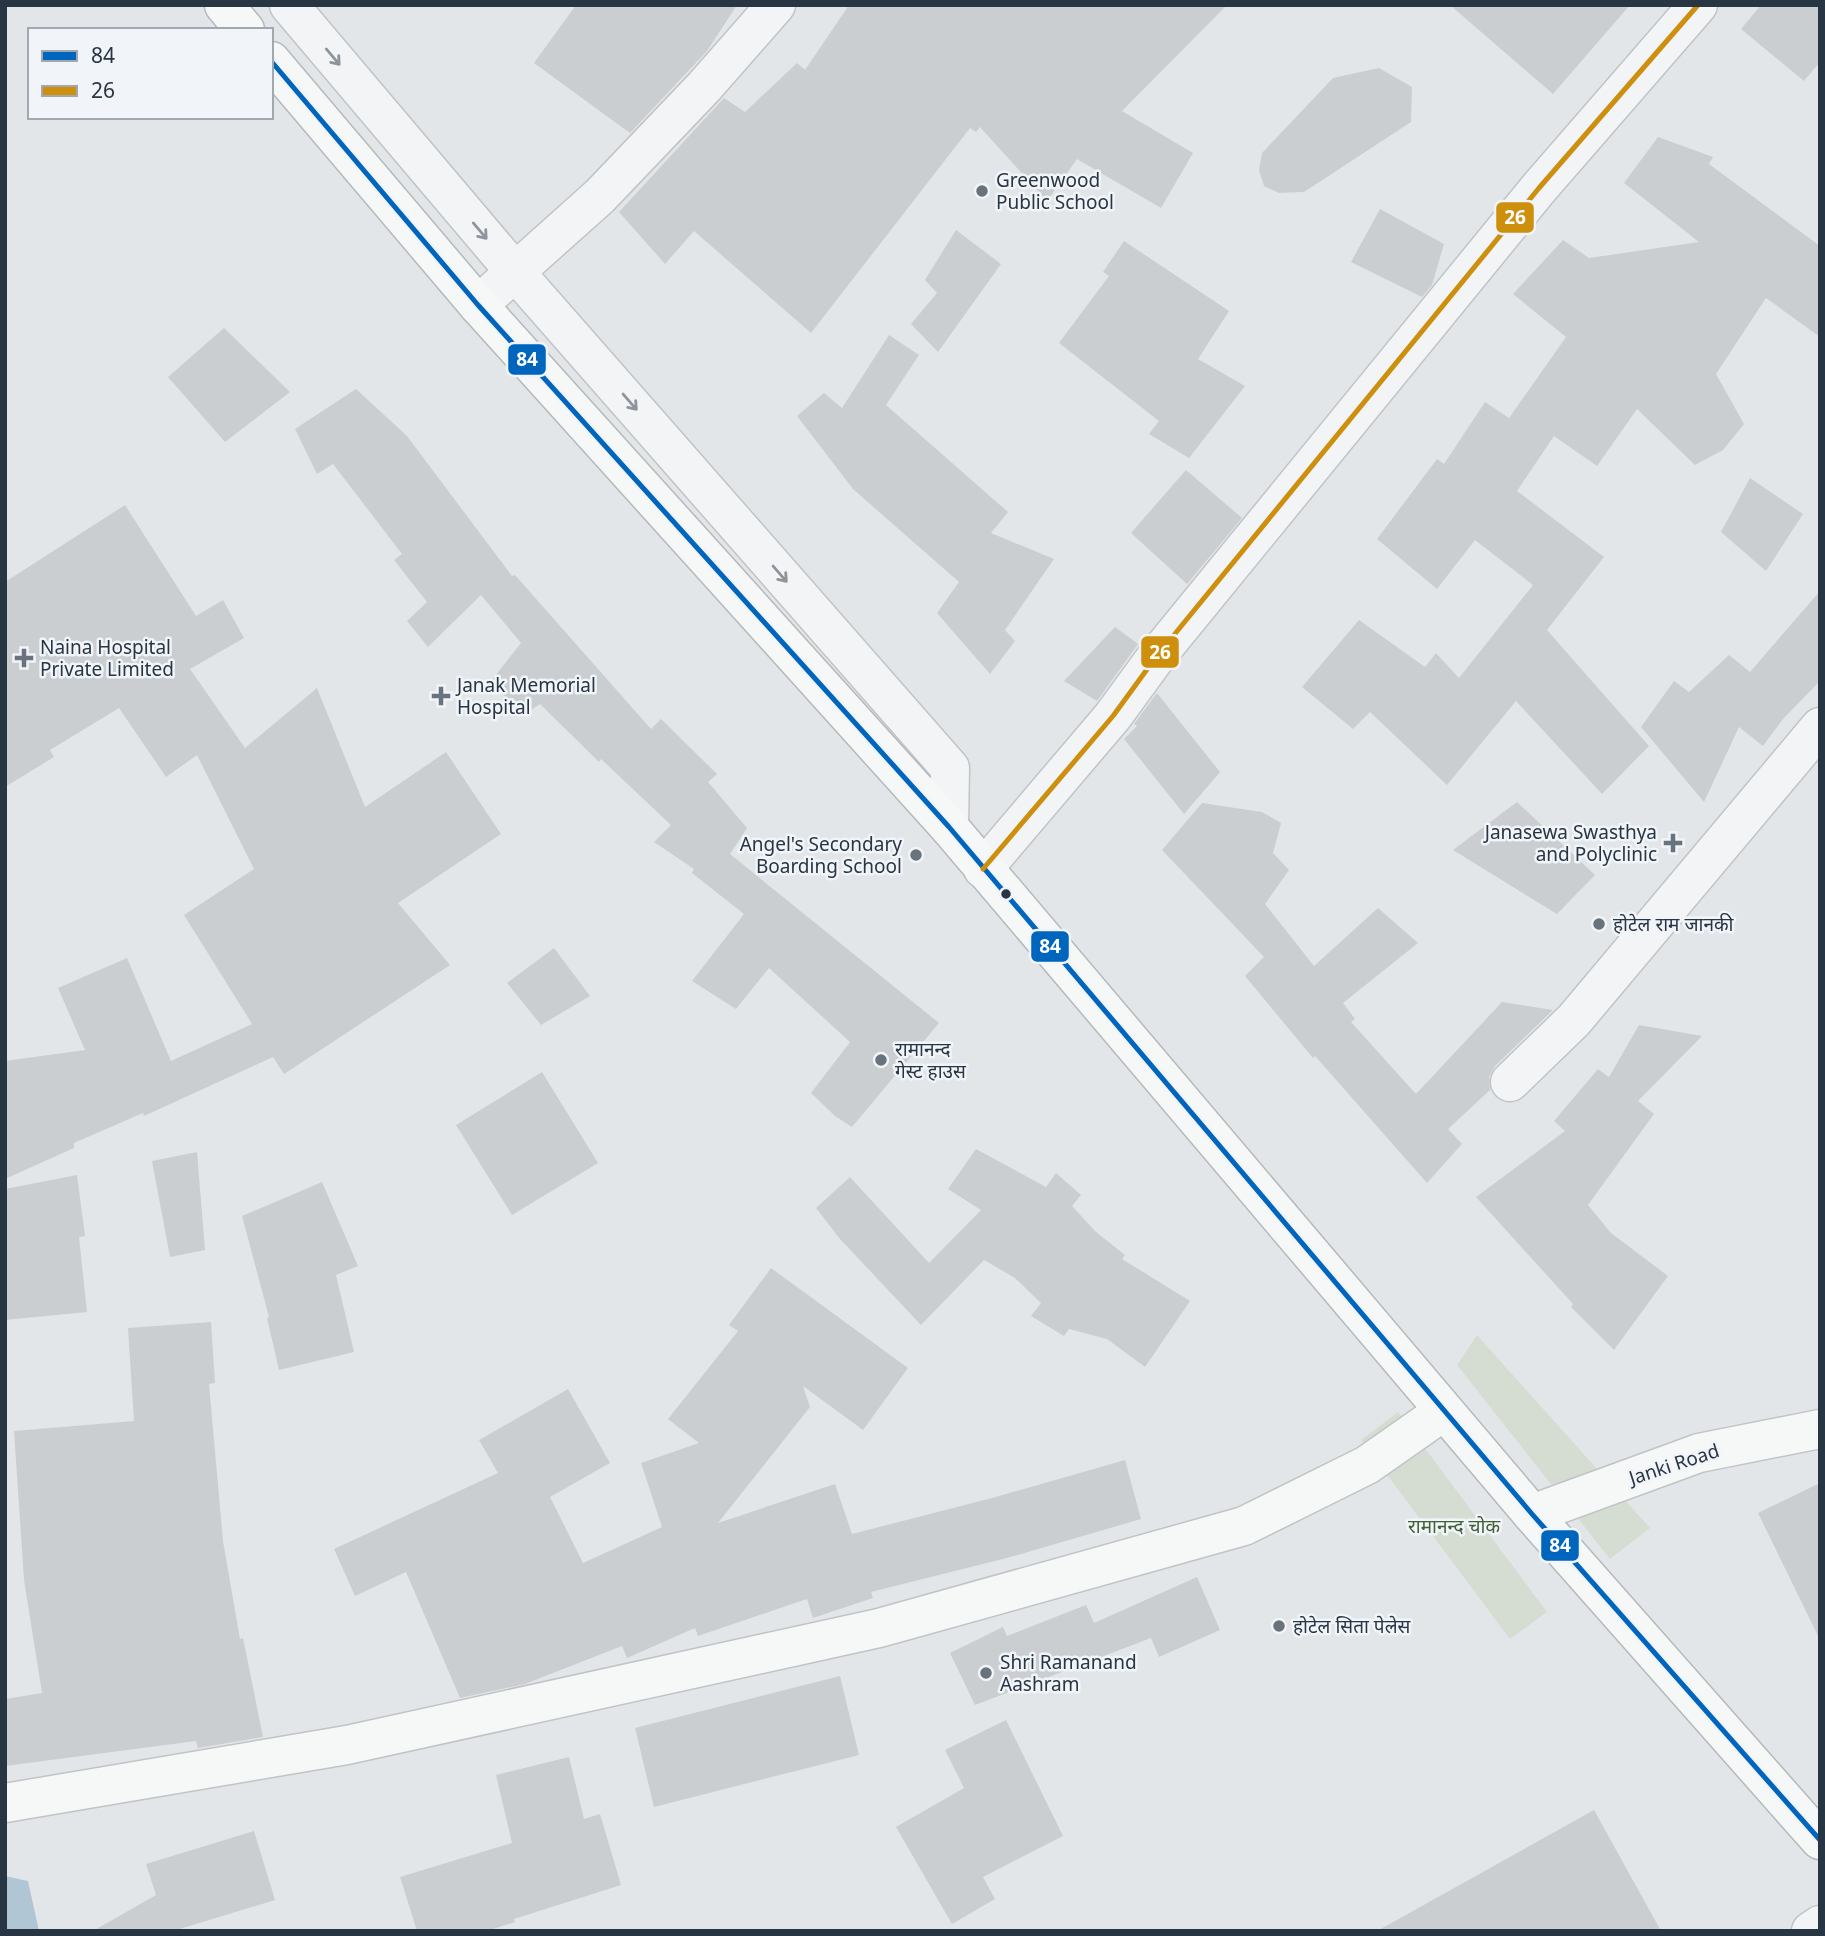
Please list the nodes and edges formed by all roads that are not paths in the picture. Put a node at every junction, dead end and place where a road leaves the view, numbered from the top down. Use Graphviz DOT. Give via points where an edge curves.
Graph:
graph roads {
  1 [pos="224,5"];
  2 [pos="289,5"];
  3 [pos="776,5"];
  4 [pos="1698,5"];
  5 [pos="243,28"];
  6 [pos="273,63"];
  7 [pos="515,271"];
  8 [pos="478,305"];
  9 [pos="1820,727"];
  10 [pos="949,827"];
  11 [pos="983,869"];
  12 [pos="1510,1082"];
  13 [pos="1444,1411"];
  14 [pos="1820,1429"];
  15 [pos="1532,1514"];
  16 [pos="5,1803"];
  17 [pos="1820,1840"];
  18 [pos="1820,1925"];
  19 [pos="1811,1931"];
  1 -- 5 [label="main road"];
  2 -- 7 [label="street, one-way"];
  3 -- 7 [label="street" via="600,197"];
  4 -- 11 [label="street" via="1539,188 1113,716"];
  6 -- 8 [label="main road"];
  7 -- 8 [label="street"];
  7 -- 10 [label="street, one-way" via="950,768"];
  8 -- 10 [label="main road"];
  9 -- 12 [label="street" via="1574,1020"];
  10 -- 11 [label="main road"];
  11 -- 13 [label="main road"];
  13 -- 15 [label="main road"];
  13 -- 16 [label="main road" via="1367,1465 1244,1526 879,1628 347,1745"];
  14 -- 15 [label="main road, Janki Road" via="1699,1452"];
  15 -- 17 [label="main road"];
  18 -- 19 [label="street"];
}
